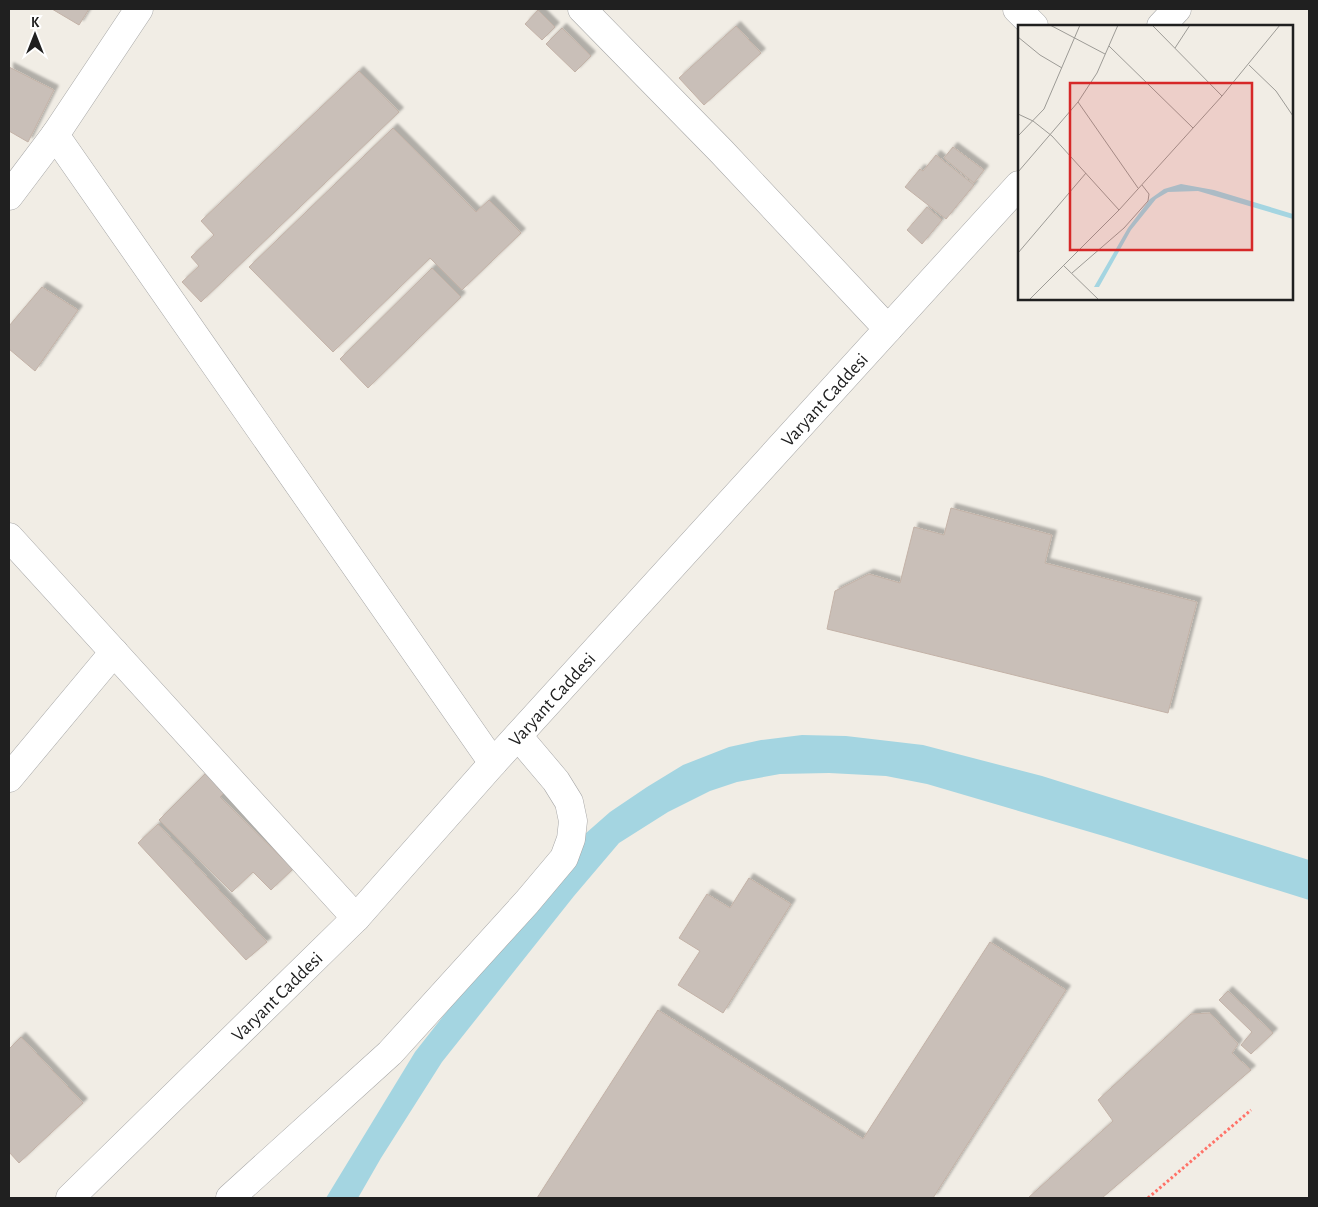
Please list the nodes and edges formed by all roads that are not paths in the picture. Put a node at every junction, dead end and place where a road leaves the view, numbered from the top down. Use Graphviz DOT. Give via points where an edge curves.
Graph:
graph roads {
  1 [pos="139,9"];
  2 [pos="582,9"];
  3 [pos="1017,9"];
  4 [pos="1177,9"];
  5 [pos="1033,25"];
  6 [pos="1162,25"];
  7 [pos="55,136"];
  8 [pos="1018,186"];
  9 [pos="9,196"];
  10 [pos="888,330"];
  11 [pos="9,537"];
  12 [pos="114,652"];
  13 [pos="518,736"];
  14 [pos="493,763"];
  15 [pos="9,778"];
  16 [pos="356,918"];
  17 [pos="70,1198"];
  18 [pos="230,1198"];
  1 -- 7 [label="street"];
  2 -- 10 [label="street" via="721,151"];
  3 -- 5 [label="street"];
  4 -- 6 [label="street"];
  7 -- 9 [label="street"];
  7 -- 14 [label="street"];
  8 -- 10 [label="street, Varyant Caddesi"];
  10 -- 13 [label="street, Varyant Caddesi"];
  11 -- 12 [label="street"];
  12 -- 15 [label="street"];
  12 -- 16 [label="street"];
  13 -- 14 [label="street, Varyant Caddesi"];
  13 -- 18 [label="street" via="556,781 569,802 573,821 571,840 564,858 390,1053"];
  14 -- 16 [label="street, Varyant Caddesi"];
  16 -- 17 [label="street, Varyant Caddesi"];
}
